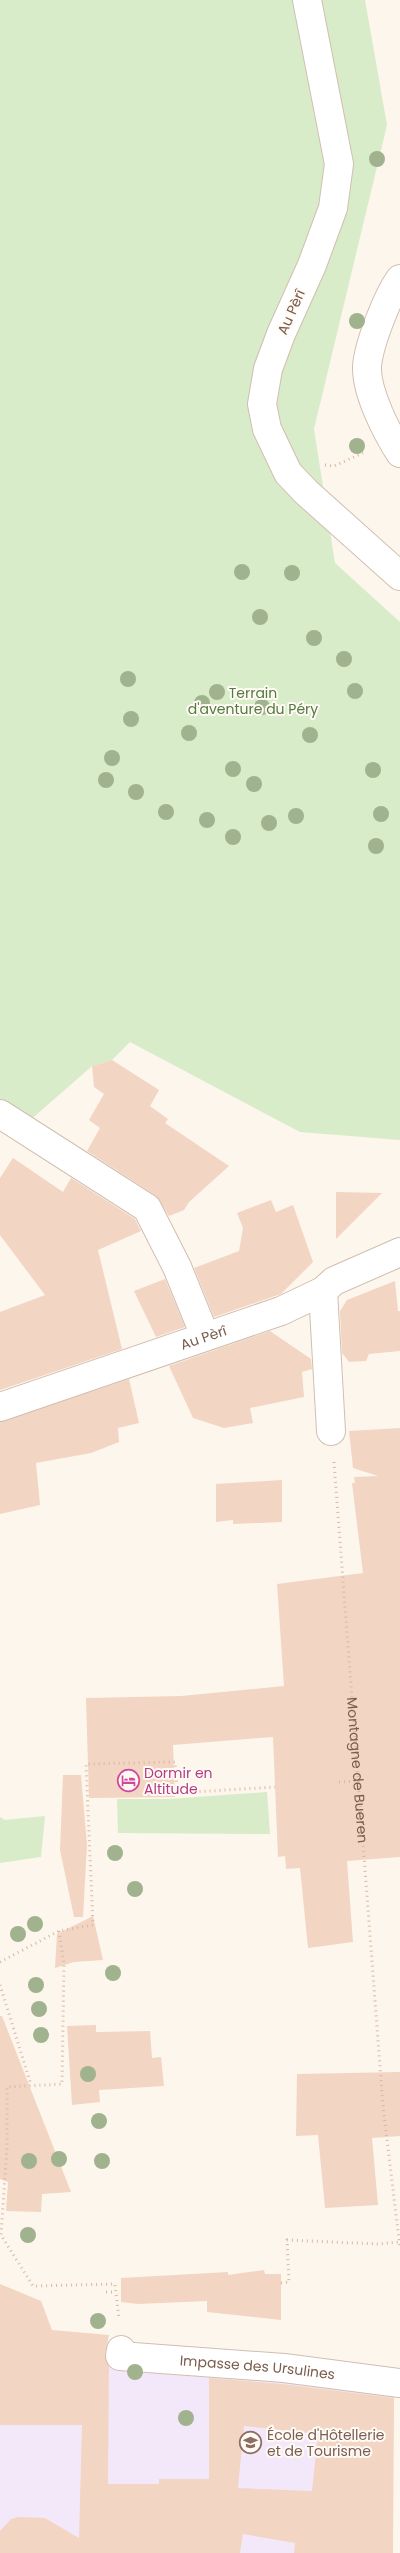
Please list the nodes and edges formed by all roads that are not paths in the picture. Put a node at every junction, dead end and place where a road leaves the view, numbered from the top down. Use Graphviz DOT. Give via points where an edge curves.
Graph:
graph roads {
  1 [pos="307,0"];
  2 [pos="400,279"];
  3 [pos="396,446"];
  4 [pos="400,576"];
  5 [pos="0,1114"];
  6 [pos="400,1252"];
  7 [pos="323,1291"];
  8 [pos="205,1336"];
  9 [pos="0,1407"];
  10 [pos="331,1431"];
  11 [pos="121,2350"];
  12 [pos="400,2383"];
  1 -- 4 [label="street, Au Pèrî" via="340,164 333,208 268,369 262,404 267,429 288,472"];
  2 -- 3 [label="street" via="389,294 367,366 383,424"];
  5 -- 8 [label="street" via="146,1208 177,1267"];
  6 -- 7 [label="street, Au Pèrî" via="334,1281"];
  7 -- 8 [label="street, Au Pèrî" via="281,1311"];
  7 -- 10 [label="street"];
  8 -- 9 [label="street, Au Pèrî"];
  11 -- 12 [label="street, Impasse des Ursulines" via="120,2356 284,2368"];
}
